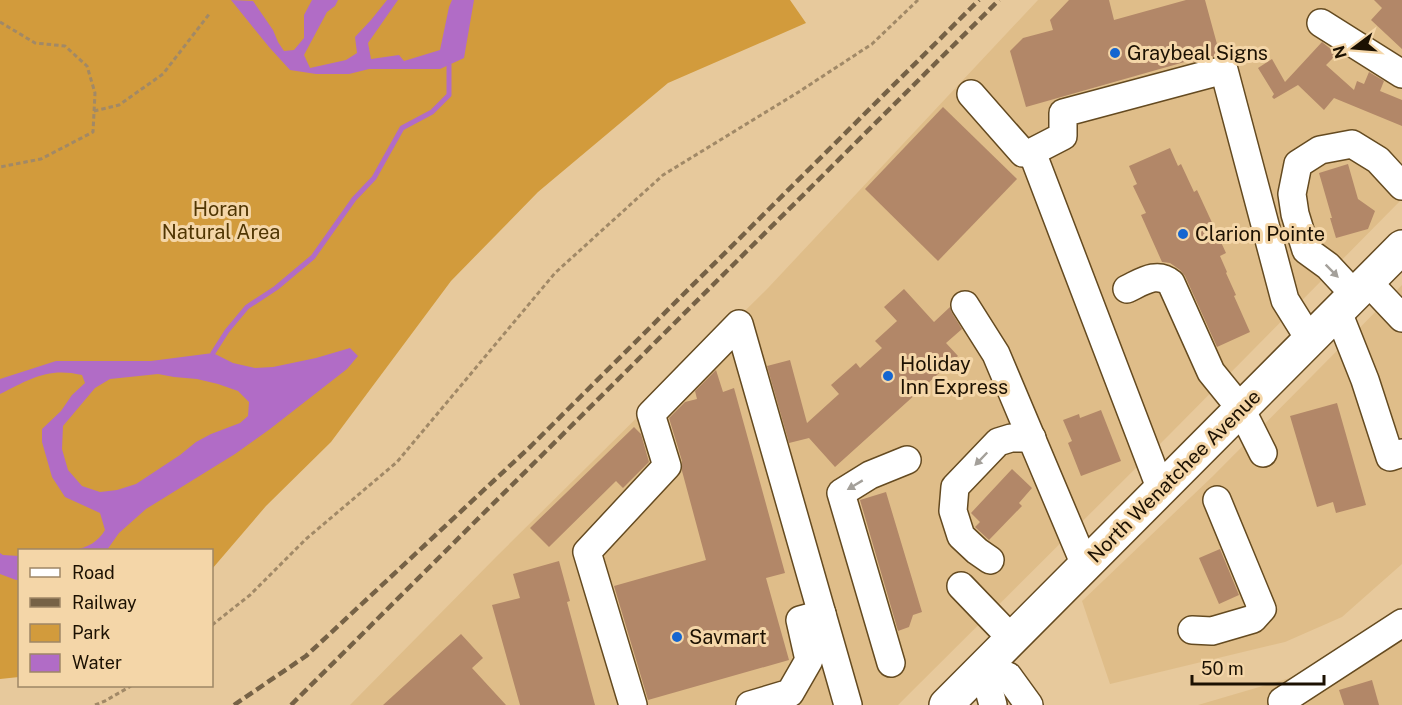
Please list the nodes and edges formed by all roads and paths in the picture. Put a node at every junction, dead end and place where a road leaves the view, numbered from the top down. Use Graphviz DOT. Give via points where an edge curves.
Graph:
graph roads {
  1 [pos="918,0"];
  2 [pos="210,12"];
  3 [pos="0,22"];
  4 [pos="1321,23"];
  5 [pos="1395,60"];
  6 [pos="971,94"];
  7 [pos="94,111"];
  8 [pos="1032,152"];
  9 [pos="0,167"];
  10 [pos="1402,186"];
  11 [pos="1402,247"];
  12 [pos="1127,289"];
  13 [pos="1376,301"];
  14 [pos="965,304"];
  15 [pos="1310,340"];
  16 [pos="1241,409"];
  17 [pos="1032,438"];
  18 [pos="1263,453"];
  19 [pos="1402,453"];
  20 [pos="907,460"];
  21 [pos="1161,490"];
  22 [pos="1217,500"];
  23 [pos="990,560"];
  24 [pos="1085,565"];
  25 [pos="961,586"];
  26 [pos="822,614"];
  27 [pos="1402,623"];
  28 [pos="213,625"];
  29 [pos="1192,630"];
  30 [pos="1012,639"];
  31 [pos="891,663"];
  32 [pos="983,668"];
  33 [pos="129,687"];
  34 [pos="1282,701"];
  35 [pos="95,705"];
  36 [pos="633,705"];
  37 [pos="750,705"];
  38 [pos="848,705"];
  39 [pos="946,705"];
  40 [pos="993,705"];
  41 [pos="1029,705"];
  1 -- 28 [label="path" via="872,44 663,176 555,273 397,462"];
  2 -- 7 [label="path" via="163,74 119,105"];
  3 -- 7 [label="path" via="35,43 64,46 87,66 95,93"];
  4 -- 5 [label="lane"];
  6 -- 8 [label="lane" via="1023,153"];
  7 -- 9 [label="path" via="93,132 41,159"];
  8 -- 15 [label="lane" via="1063,136 1064,113 1224,70 1285,300"];
  8 -- 21 [label="lane"];
  10 -- 13 [label="lane, one-way" via="1378,160 1352,144 1320,150 1298,164 1292,194 1306,250"];
  11 -- 13 [label="main road, North Wenatchee Avenue"];
  12 -- 16 [label="lane" via="1154,277 1171,283 1211,372"];
  13 -- 15 [label="main road, North Wenatchee Avenue"];
  13 -- 19 [label="lane" via="1365,380 1390,457"];
  14 -- 17 [label="lane" via="996,354"];
  15 -- 16 [label="main road, North Wenatchee Avenue"];
  16 -- 18 [label="lane"];
  16 -- 21 [label="main road, North Wenatchee Avenue"];
  17 -- 23 [label="lane, one-way" via="998,442 955,487 953,511 961,536"];
  17 -- 24 [label="lane"];
  20 -- 31 [label="lane, one-way" via="870,475 841,493"];
  21 -- 24 [label="main road, North Wenatchee Avenue"];
  22 -- 29 [label="lane" via="1262,609 1253,620 1212,631"];
  24 -- 30 [label="main road, North Wenatchee Avenue"];
  25 -- 30 [label="lane"];
  26 -- 36 [label="lane" via="739,324 651,414 667,466 587,552"];
  26 -- 37 [label="lane" via="800,620 809,660 789,693"];
  26 -- 38 [label="lane"];
  27 -- 34 [label="lane"];
  30 -- 32 [label="main road, North Wenatchee Avenue"];
  32 -- 39 [label="main road, North Wenatchee Avenue"];
  32 -- 40 [label="lane"];
  32 -- 41 [label="lane" via="1008,676"];
  33 -- 35 [label="path"];
}
